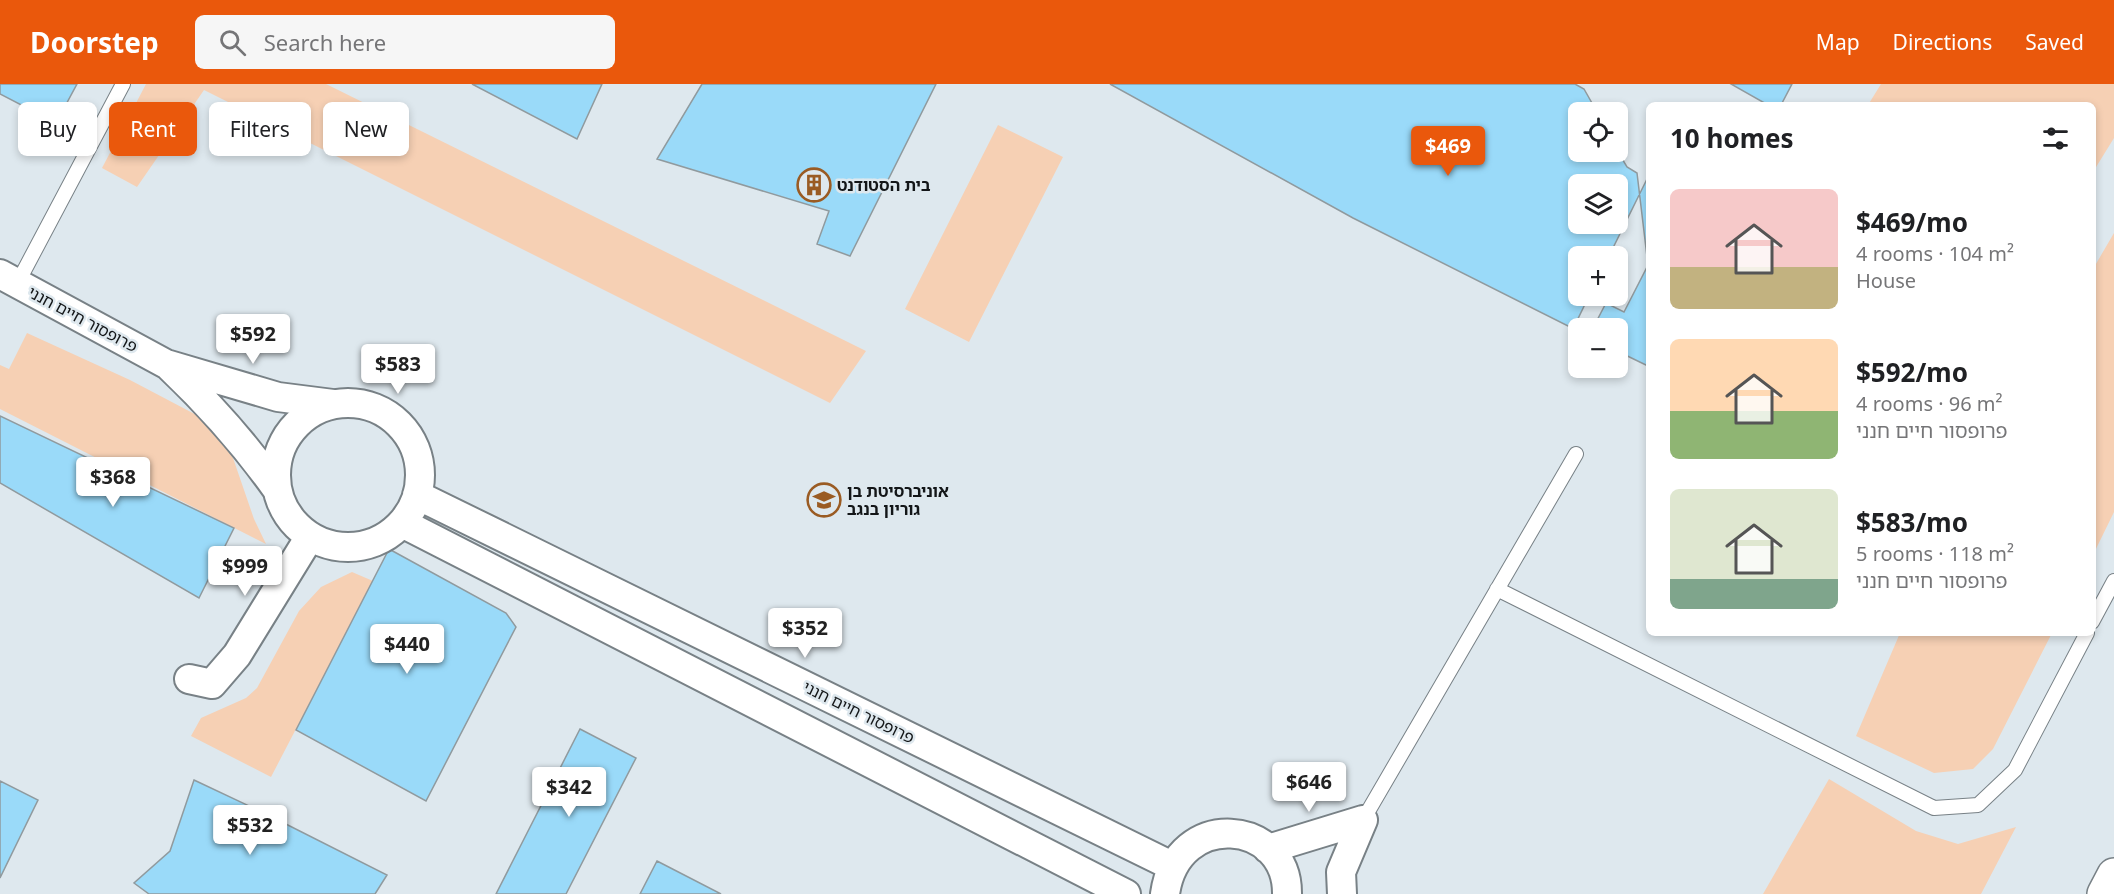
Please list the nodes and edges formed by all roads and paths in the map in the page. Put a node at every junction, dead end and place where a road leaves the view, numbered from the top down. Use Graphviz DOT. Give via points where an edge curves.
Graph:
graph roads {
  1 [pos="123,84"];
  2 [pos="8,279"];
  3 [pos="166,364"];
  4 [pos="333,404"];
  5 [pos="1576,454"];
  6 [pos="276,488"];
  7 [pos="417,495"];
  8 [pos="402,523"];
  9 [pos="309,538"];
  10 [pos="2114,581"];
  11 [pos="1497,589"];
  12 [pos="2096,615"];
  13 [pos="2085,636"];
  14 [pos="189,679"];
  15 [pos="1363,820"];
  16 [pos="1268,849"];
  17 [pos="1172,866"];
  18 [pos="2114,875"];
  19 [pos="1126,894"];
  20 [pos="1164,894"];
  21 [pos="1287,894"];
  22 [pos="1342,894"];
  23 [pos="2104,894"];
  1 -- 2 [label="lane"];
  2 -- 3 [label="street, פרופסור חיים חנני"];
  3 -- 4 [label="street, פרופסור חיים חנני" via="279,397"];
  3 -- 6 [label="street, פרופסור חיים חנני" via="210,405"];
  4 -- 6 [label="street" via="301,420 285,439 276,462"];
  4 -- 7 [label="street" via="358,404 382,412 399,425 414,446 420,470"];
  5 -- 11 [label="lane"];
  6 -- 9 [label="street" via="285,511"];
  7 -- 8 [label="street"];
  7 -- 17 [label="street, פרופסור חיים חנני"];
  8 -- 9 [label="street" via="382,538 358,547 332,546"];
  8 -- 19 [label="street"];
  9 -- 14 [label="street" via="237,655 212,684"];
  10 -- 12 [label="lane"];
  11 -- 13 [label="lane" via="1934,808 1978,804 2015,770"];
  11 -- 15 [label="lane"];
  15 -- 16 [label="street"];
  15 -- 22 [label="street" via="1341,872"];
  16 -- 17 [label="street" via="1251,838 1231,833 1210,835 1192,843"];
  16 -- 21 [label="street" via="1282,864"];
  17 -- 20 [label="street"];
  18 -- 23 [label="main road"];
}
